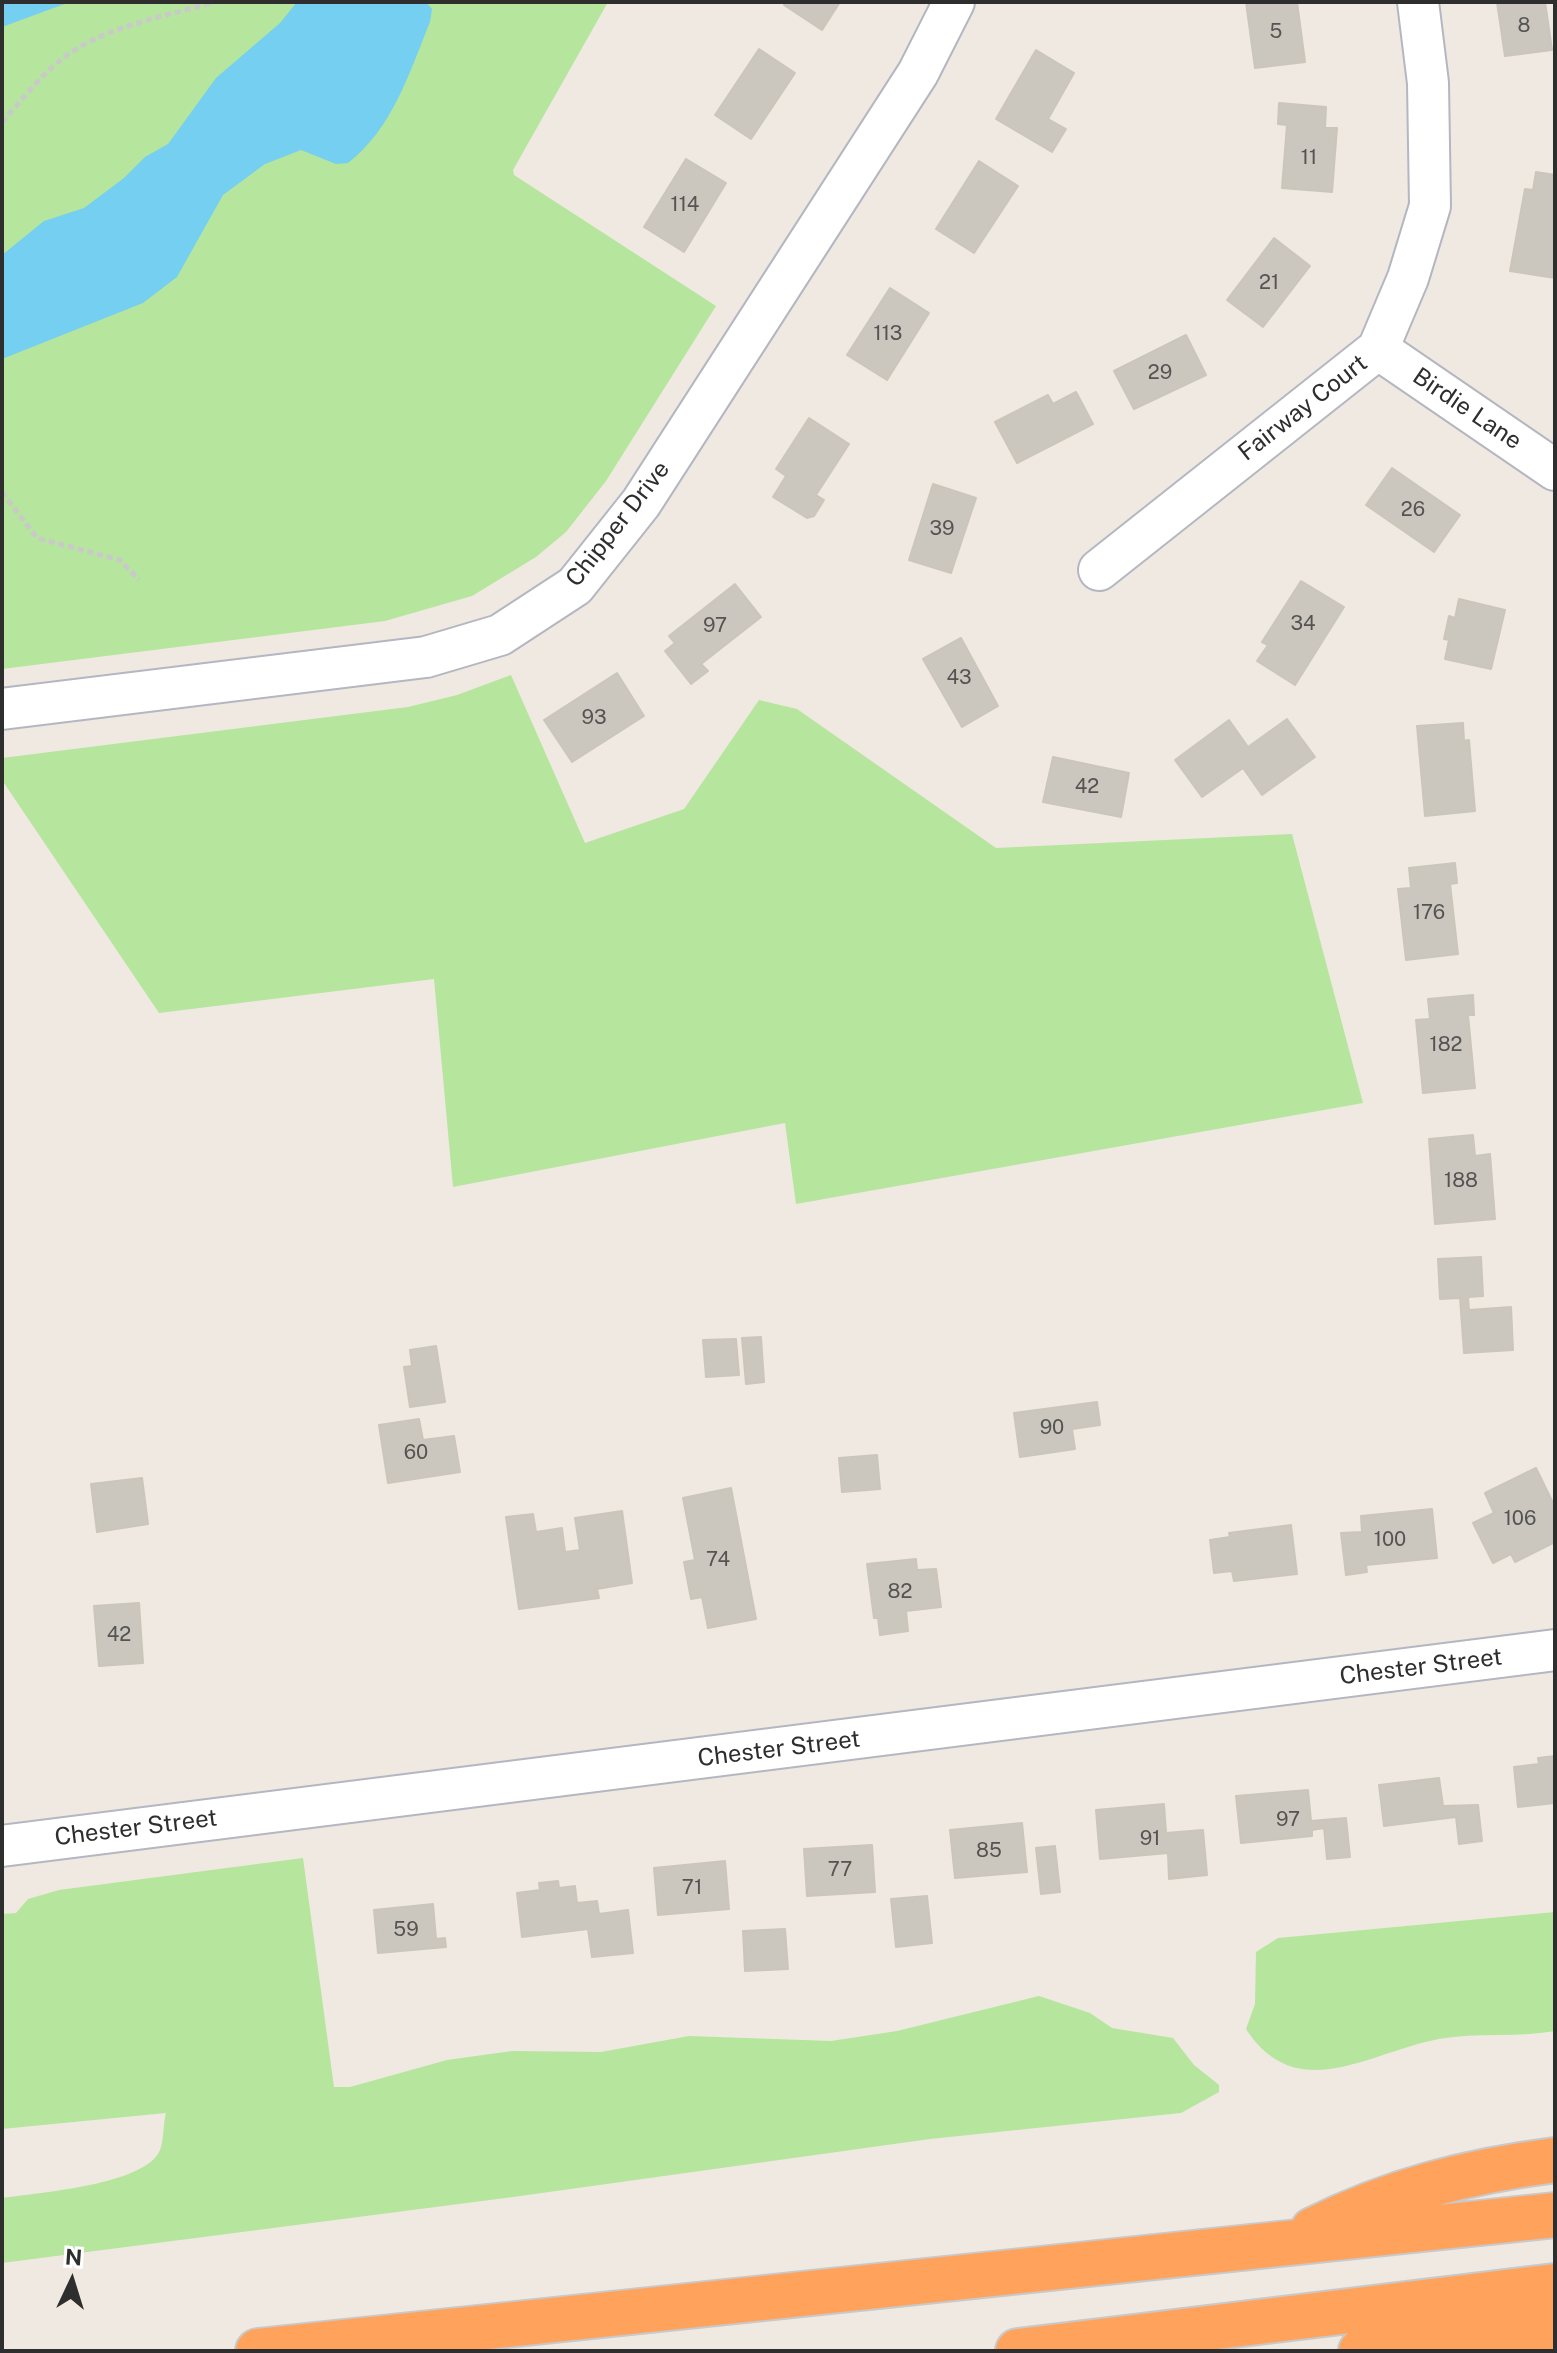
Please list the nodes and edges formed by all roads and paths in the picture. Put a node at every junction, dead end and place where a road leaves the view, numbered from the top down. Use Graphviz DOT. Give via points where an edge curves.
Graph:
graph roads {
  1 [pos="214,2"];
  2 [pos="954,2"];
  3 [pos="1418,2"];
  4 [pos="2,122"];
  5 [pos="1378,349"];
  6 [pos="1555,470"];
  7 [pos="2,492"];
  8 [pos="1099,570"];
  9 [pos="139,580"];
  10 [pos="2,709"];
  11 [pos="1555,1650"];
  12 [pos="2,1846"];
  13 [pos="1555,2160"];
  14 [pos="1555,2215"];
  15 [pos="1396,2232"];
  16 [pos="1555,2235"];
  17 [pos="1288,2244"];
  18 [pos="1555,2286"];
  19 [pos="1555,2328"];
  20 [pos="258,2351"];
  21 [pos="1018,2351"];
  22 [pos="1361,2351"];
  1 -- 4 [label="path" via="78,47"];
  2 -- 10 [label="street, Chipper Drive" via="918,73 641,503 575,586 500,635 426,657"];
  3 -- 5 [label="street, Fairway Court" via="1428,83 1430,206"];
  5 -- 6 [label="street, Birdie Lane"];
  5 -- 8 [label="street, Fairway Court"];
  7 -- 9 [label="path" via="27,529 53,543 120,560"];
  11 -- 12 [label="street, Chester Street"];
  13 -- 17 [label="highway" via="1434,2182 1357,2209"];
  14 -- 15 [label="highway"];
  15 -- 16 [label="highway"];
  15 -- 17 [label="highway"];
  17 -- 20 [label="highway"];
  18 -- 21 [label="highway"];
  19 -- 22 [label="highway"];
}
